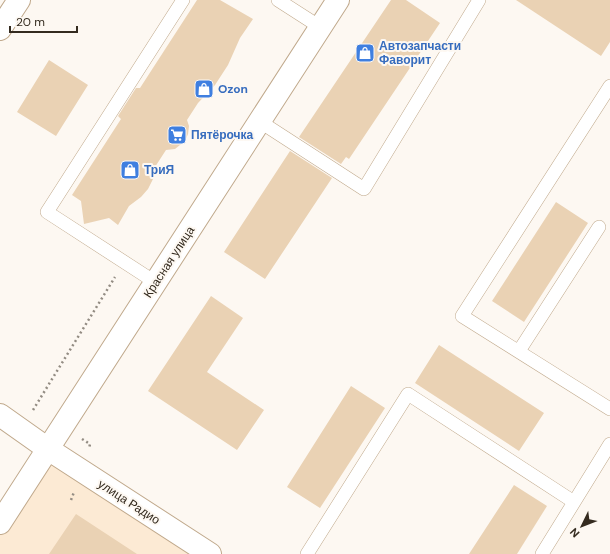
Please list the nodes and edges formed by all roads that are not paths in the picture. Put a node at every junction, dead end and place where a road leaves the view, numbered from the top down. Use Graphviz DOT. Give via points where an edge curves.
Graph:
graph roads {
  1 [pos="19,0"];
  2 [pos="183,0"];
  3 [pos="278,0"];
  4 [pos="338,0"];
  5 [pos="474,2"];
  6 [pos="320,27"];
  7 [pos="0,29"];
  8 [pos="610,86"];
  9 [pos="259,122"];
  10 [pos="599,227"];
  11 [pos="155,282"];
  12 [pos="519,351"];
  13 [pos="610,409"];
  14 [pos="0,415"];
  15 [pos="610,444"];
  16 [pos="48,449"];
  17 [pos="574,502"];
  18 [pos="0,523"];
  19 [pos="210,554"];
  20 [pos="306,554"];
  21 [pos="542,554"];
  1 -- 7 [label="main road"];
  2 -- 11 [label="lane" via="47,212"];
  3 -- 6 [label="lane"];
  4 -- 6 [label="main road, Красная улица"];
  5 -- 9 [label="lane" via="364,189"];
  6 -- 9 [label="main road, Красная улица"];
  8 -- 12 [label="lane" via="462,316"];
  9 -- 11 [label="main road, Красная улица"];
  10 -- 12 [label="lane"];
  11 -- 16 [label="main road, Красная улица"];
  12 -- 13 [label="lane"];
  14 -- 16 [label="main road, улица Радио"];
  15 -- 17 [label="lane"];
  16 -- 18 [label="main road, Красная улица"];
  16 -- 19 [label="main road, улица Радио"];
  17 -- 20 [label="lane" via="408,394"];
  17 -- 21 [label="lane"];
}
